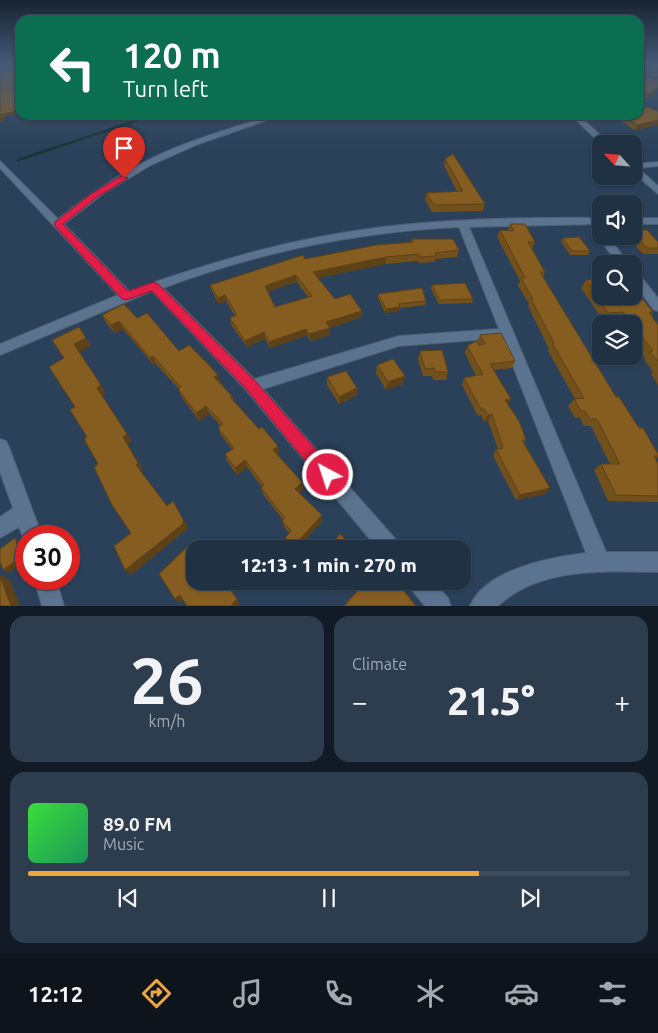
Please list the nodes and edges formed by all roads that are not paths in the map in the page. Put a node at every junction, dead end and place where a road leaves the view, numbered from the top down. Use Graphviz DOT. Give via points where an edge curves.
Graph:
graph roads {
  1 [pos="264,120"];
  2 [pos="580,120"];
  3 [pos="596,135"];
  4 [pos="0,163"];
  5 [pos="658,164"];
  6 [pos="642,167"];
  7 [pos="642,176"];
  8 [pos="658,191"];
  9 [pos="592,221"];
  10 [pos="642,221"];
  11 [pos="658,221"];
  12 [pos="462,223"];
  13 [pos="58,224"];
  14 [pos="609,245"];
  15 [pos="617,255"];
  16 [pos="154,286"];
  17 [pos="642,286"];
  18 [pos="126,296"];
  19 [pos="658,307"];
  20 [pos="507,333"];
  21 [pos="0,350"];
  22 [pos="252,386"];
  23 [pos="0,446"];
  24 [pos="24,512"];
  25 [pos="28,525"];
  26 [pos="0,528"];
  27 [pos="383,540"];
  28 [pos="600,561"];
  29 [pos="658,562"];
  30 [pos="49,590"];
  31 [pos="427,590"];
  32 [pos="54,606"];
  33 [pos="440,606"];
  34 [pos="481,606"];
  1 -- 13 [label="street" via="164,156 94,196"];
  2 -- 3 [label="street"];
  4 -- 13 [label="street"];
  5 -- 6 [label="street"];
  7 -- 8 [label="street"];
  9 -- 12 [label="street"];
  10 -- 11 [label="street"];
  12 -- 16 [label="street" via="331,238 217,265"];
  12 -- 20 [label="street"];
  13 -- 18 [label="street"];
  14 -- 15 [label="street"];
  16 -- 18 [label="street"];
  16 -- 22 [label="street"];
  17 -- 19 [label="street"];
  18 -- 21 [label="street"];
  20 -- 22 [label="street" via="400,341"];
  20 -- 28 [label="street"];
  22 -- 27 [label="street"];
  23 -- 24 [label="street"];
  24 -- 25 [label="street"];
  24 -- 26 [label="street"];
  28 -- 29 [label="street"];
  28 -- 34 [label="street" via="555,566 514,581"];
  30 -- 32 [label="street"];
  31 -- 33 [label="street"];
}
